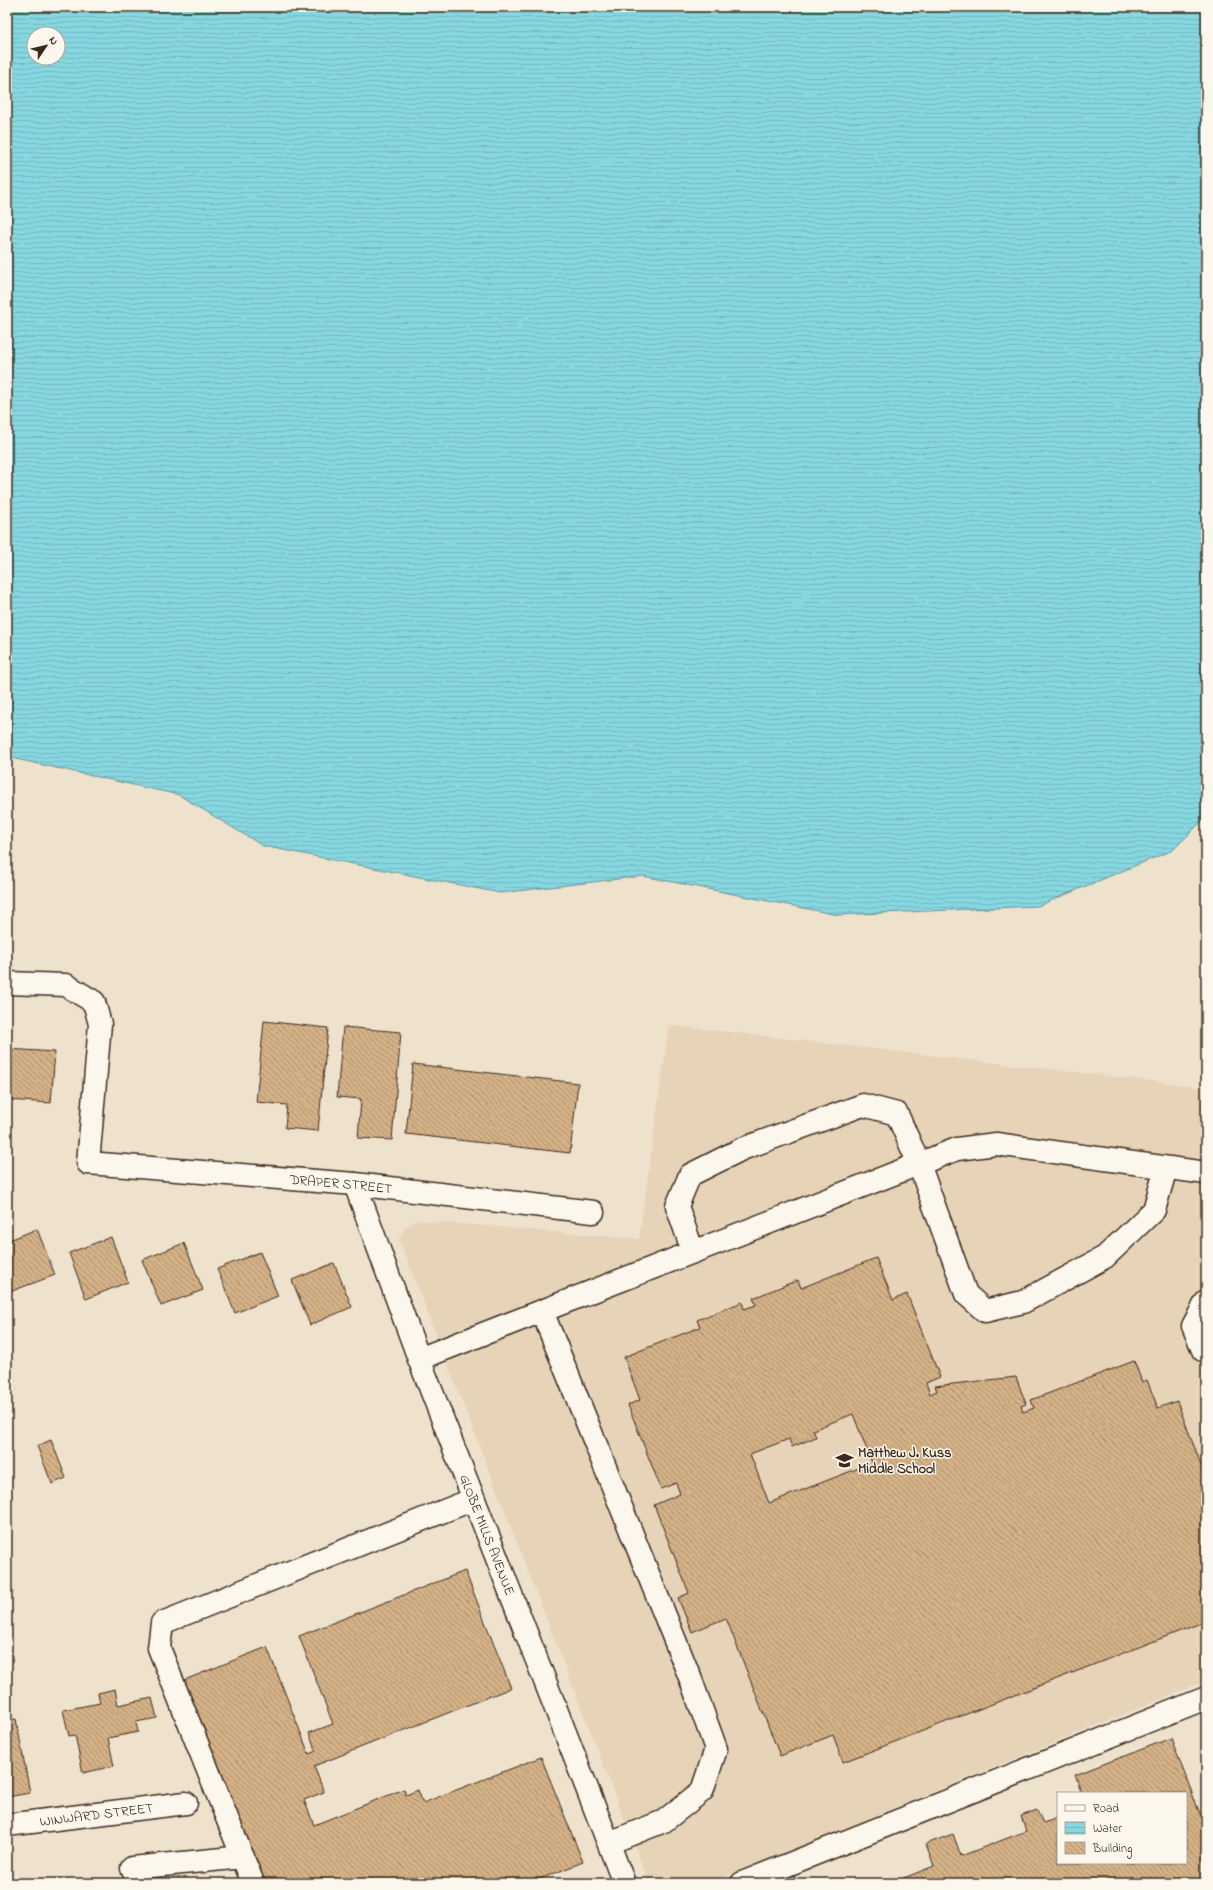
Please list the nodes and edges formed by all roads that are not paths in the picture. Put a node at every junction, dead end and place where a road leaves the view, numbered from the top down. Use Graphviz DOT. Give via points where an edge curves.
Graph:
graph roads {
  1 [pos="7,982"];
  2 [pos="919,1164"];
  3 [pos="1166,1168"];
  4 [pos="1206,1173"];
  5 [pos="355,1184"];
  6 [pos="593,1212"];
  7 [pos="693,1252"];
  8 [pos="1206,1302"];
  9 [pos="542,1312"];
  10 [pos="1206,1351"];
  11 [pos="419,1359"];
  12 [pos="474,1499"];
  13 [pos="1206,1698"];
  14 [pos="186,1803"];
  15 [pos="7,1825"];
  16 [pos="609,1843"];
  17 [pos="243,1857"];
  18 [pos="138,1883"];
  19 [pos="253,1883"];
  20 [pos="624,1883"];
  21 [pos="742,1883"];
  1 -- 5 [label="street, DRAPER STREET" via="66,985 94,1002 100,1024 88,1163"];
  2 -- 3 [label="street" via="957,1149 996,1144"];
  2 -- 3 [label="street" via="966,1294 986,1311 1023,1302 1105,1257 1154,1210"];
  2 -- 7 [label="street"];
  2 -- 7 [label="street" via="897,1114 863,1105 742,1149 690,1175 678,1206"];
  3 -- 4 [label="street"];
  5 -- 6 [label="street, DRAPER STREET"];
  5 -- 11 [label="street, GLOBE MILLS AVENUE"];
  7 -- 9 [label="street"];
  8 -- 10 [label="street" via="1193,1326 1203,1350"];
  9 -- 11 [label="street"];
  9 -- 16 [label="street" via="688,1672 716,1749 702,1791 664,1821"];
  11 -- 12 [label="street, GLOBE MILLS AVENUE"];
  12 -- 16 [label="street, GLOBE MILLS AVENUE"];
  12 -- 17 [label="street" via="162,1623 159,1648"];
  13 -- 21 [label="street"];
  14 -- 15 [label="street, WINWARD STREET"];
  16 -- 20 [label="street, GLOBE MILLS AVENUE"];
  17 -- 18 [label="street" via="132,1868"];
  17 -- 19 [label="street"];
}
